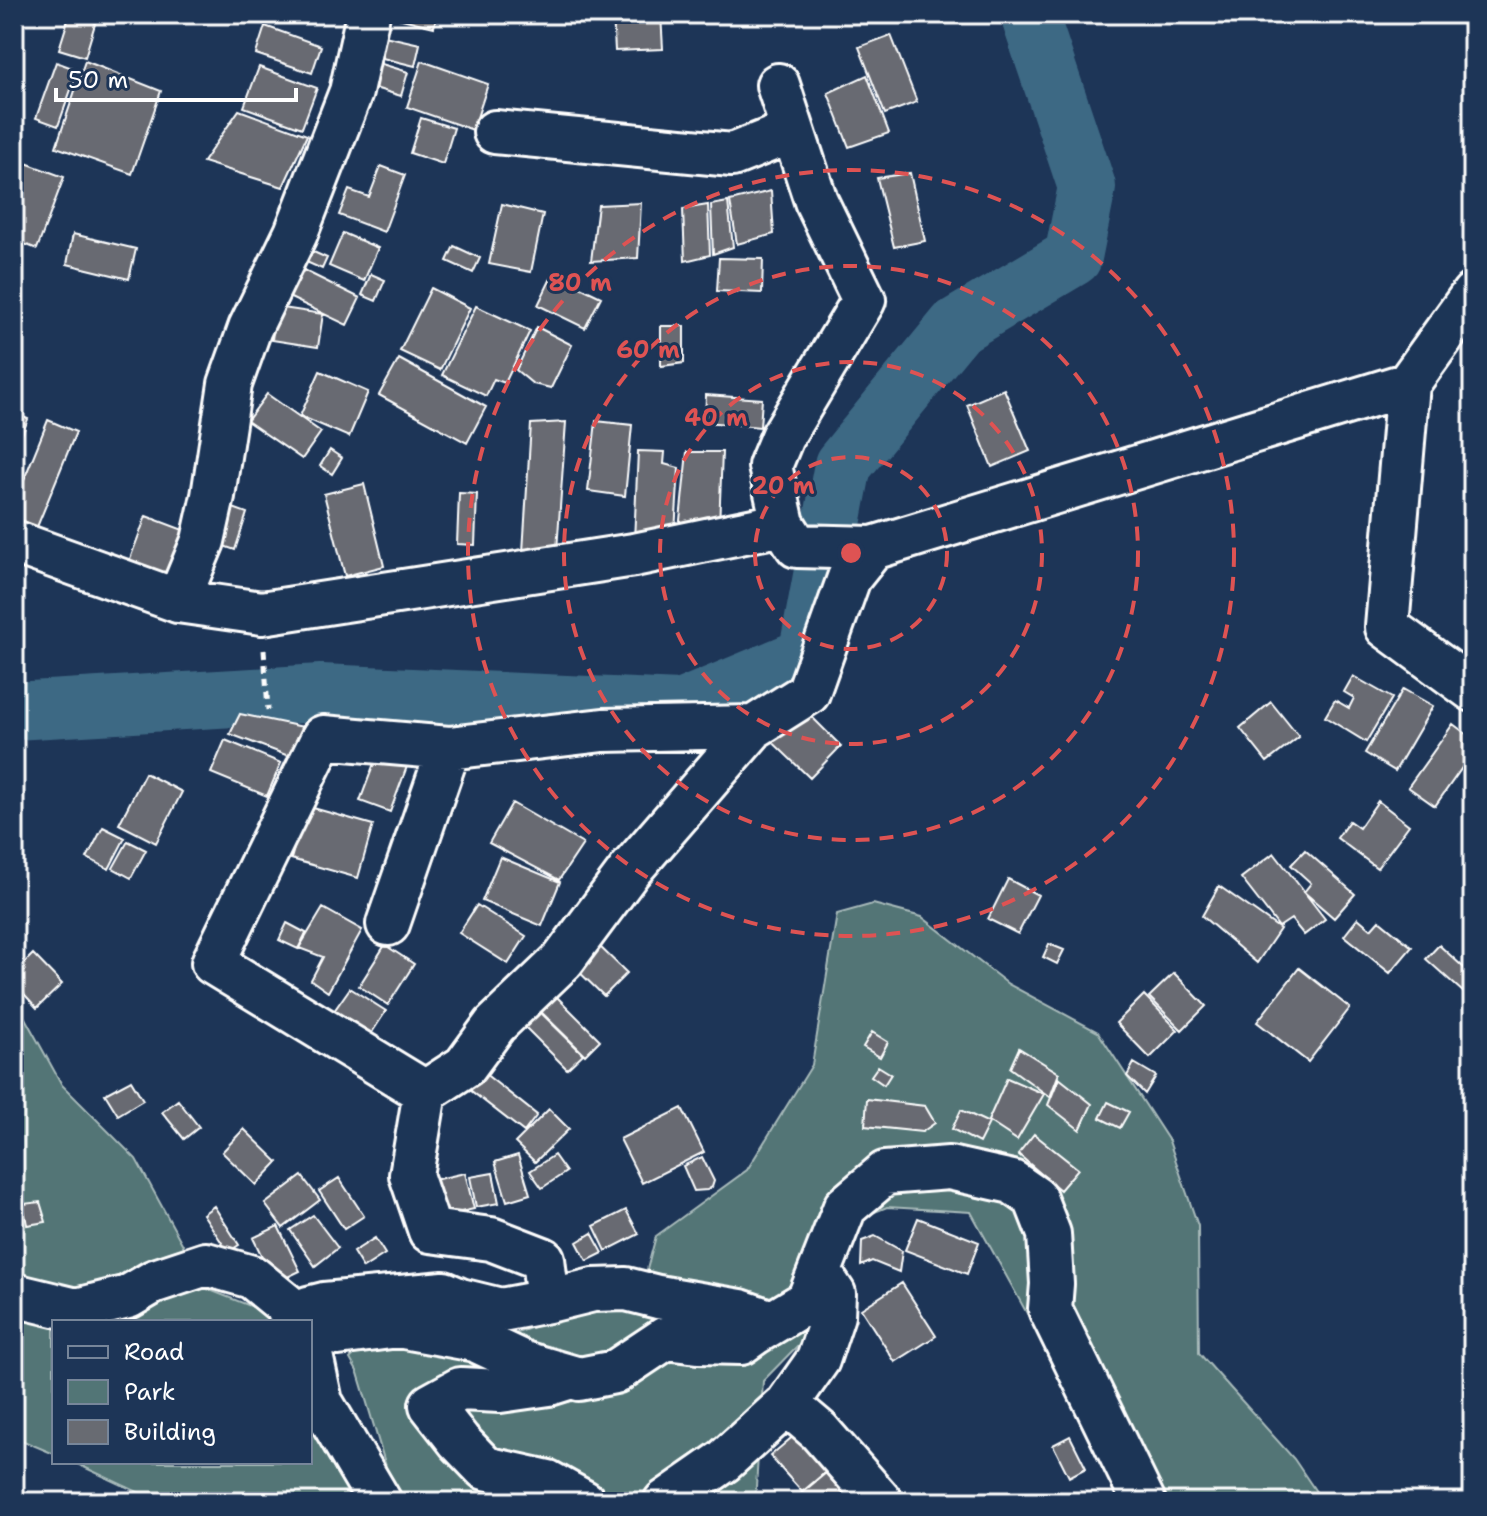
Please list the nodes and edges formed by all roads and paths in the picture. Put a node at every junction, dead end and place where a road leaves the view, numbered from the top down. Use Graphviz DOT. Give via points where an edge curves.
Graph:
graph roads {
  1 [pos="368,14"];
  2 [pos="778,85"];
  3 [pos="792,131"];
  4 [pos="495,132"];
  5 [pos="1473,294"];
  6 [pos="1408,384"];
  7 [pos="790,535"];
  8 [pos="14,542"];
  9 [pos="873,548"];
  10 [pos="178,601"];
  11 [pos="262,613"];
  12 [pos="1473,690"];
  13 [pos="268,710"];
  14 [pos="754,727"];
  15 [pos="449,748"];
  16 [pos="388,924"];
  17 [pos="425,1092"];
  18 [pos="820,1273"];
  19 [pos="14,1295"];
  20 [pos="548,1301"];
  21 [pos="304,1320"];
  22 [pos="306,1320"];
  23 [pos="772,1322"];
  24 [pos="312,1324"];
  25 [pos="312,1359"];
  26 [pos="570,1377"];
  27 [pos="787,1404"];
  28 [pos="380,1502"];
  29 [pos="584,1502"];
  30 [pos="665,1502"];
  31 [pos="881,1502"];
  32 [pos="1144,1502"];
  1 -- 10 [label="street" via="351,92 230,384 203,541"];
  2 -- 3 [label="street"];
  3 -- 4 [label="street" via="732,155"];
  3 -- 7 [label="street" via="816,201 864,300 770,466"];
  5 -- 6 [label="street"];
  6 -- 9 [label="street"];
  6 -- 12 [label="street" via="1387,627"];
  7 -- 9 [label="street"];
  7 -- 11 [label="street"];
  8 -- 10 [label="street"];
  9 -- 14 [label="street" via="849,578 808,693"];
  10 -- 11 [label="street"];
  11 -- 13 [label="path"];
  14 -- 15 [label="street" via="603,730"];
  14 -- 17 [label="street" via="630,870 563,960 495,1025 465,1066"];
  15 -- 16 [label="street"];
  15 -- 17 [label="street" via="323,737 213,963"];
  17 -- 20 [label="street" via="411,1175 430,1231 491,1239 543,1259"];
  18 -- 23 [label="street" via="808,1301"];
  18 -- 27 [label="street" via="834,1294 833,1315 818,1360"];
  18 -- 32 [label="street" via="845,1207 885,1173 949,1168 1012,1182 1035,1198 1049,1234 1050,1309"];
  19 -- 21 [label="street" via="76,1310 128,1297 155,1281 206,1264 252,1277"];
  20 -- 22 [label="street" via="501,1310 444,1293 409,1295 324,1304 308,1308"];
  20 -- 23 [label="street" via="593,1290 626,1289"];
  23 -- 26 [label="street" via="741,1343 666,1338 615,1372"];
  24 -- 26 [label="street" via="338,1334 398,1326 475,1340"];
  25 -- 28 [label="street" via="321,1402"];
  26 -- 29 [label="street" via="500,1391 460,1389 431,1405 485,1468 548,1482"];
  27 -- 30 [label="street" via="724,1461"];
  27 -- 31 [label="street" via="819,1431"];
}
